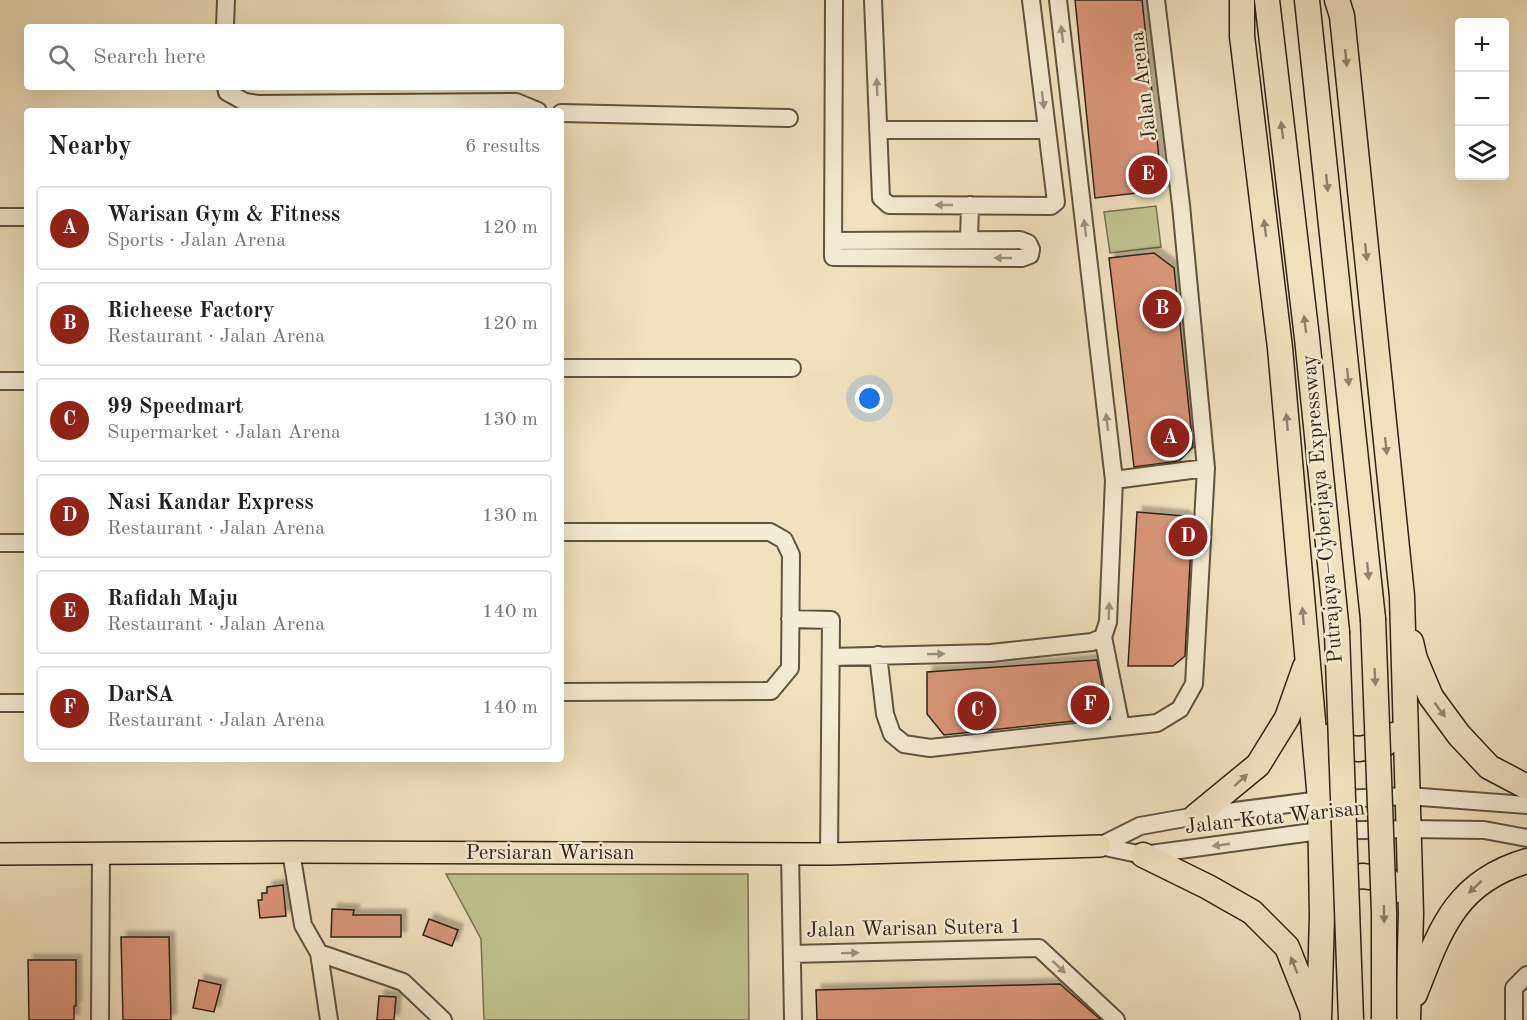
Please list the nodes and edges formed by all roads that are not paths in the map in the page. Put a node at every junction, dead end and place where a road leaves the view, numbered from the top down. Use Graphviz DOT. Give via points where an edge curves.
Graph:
graph roads {
  1 [pos="226,0"];
  2 [pos="834,0"];
  3 [pos="873,0"];
  4 [pos="1031,0"];
  5 [pos="1058,0"];
  6 [pos="1156,0"];
  7 [pos="1236,0"];
  8 [pos="1242,0"];
  9 [pos="1267,0"];
  10 [pos="1307,0"];
  11 [pos="1337,0"];
  12 [pos="225,24"];
  13 [pos="1242,36"];
  14 [pos="228,90"];
  15 [pos="531,108"];
  16 [pos="564,113"];
  17 [pos="789,118"];
  18 [pos="878,130"];
  19 [pos="1047,130"];
  20 [pos="970,205"];
  21 [pos="0,217"];
  22 [pos="24,217"];
  23 [pos="969,240"];
  24 [pos="833,249"];
  25 [pos="564,368"];
  26 [pos="792,368"];
  27 [pos="0,381"];
  28 [pos="24,381"];
  29 [pos="1206,468"];
  30 [pos="1114,480"];
  31 [pos="564,532"];
  32 [pos="0,543"];
  33 [pos="24,543"];
  34 [pos="1402,596"];
  35 [pos="790,619"];
  36 [pos="1103,637"];
  37 [pos="878,656"];
  38 [pos="831,657"];
  39 [pos="1306,663"];
  40 [pos="564,692"];
  41 [pos="1405,699"];
  42 [pos="0,703"];
  43 [pos="24,703"];
  44 [pos="1312,706"];
  45 [pos="1121,727"];
  46 [pos="1527,787"];
  47 [pos="1408,796"];
  48 [pos="1320,800"];
  49 [pos="1527,805"];
  50 [pos="1196,816"];
  51 [pos="1408,829"];
  52 [pos="1320,831"];
  53 [pos="1527,838"];
  54 [pos="1100,846"];
  55 [pos="291,852"];
  56 [pos="101,853"];
  57 [pos="790,853"];
  58 [pos="0,854"];
  59 [pos="829,854"];
  60 [pos="1143,855"];
  61 [pos="1527,861"];
  62 [pos="1411,913"];
  63 [pos="1323,916"];
  64 [pos="319,953"];
  65 [pos="792,954"];
  66 [pos="1527,975"];
  67 [pos="1408,1016"];
  68 [pos="100,1020"];
  69 [pos="329,1020"];
  70 [pos="443,1020"];
  71 [pos="793,1020"];
  72 [pos="1116,1020"];
  73 [pos="1314,1020"];
  74 [pos="1319,1020"];
  75 [pos="1351,1020"];
  76 [pos="1384,1020"];
  77 [pos="1514,1020"];
  1 -- 12 [label="street"];
  2 -- 24 [label="street"];
  18 -- 3 [label="street, one-way"];
  4 -- 19 [label="street, one-way"];
  30 -- 5 [label="street, one-way"];
  6 -- 29 [label="street, Jalan Arena" via="1181,205"];
  7 -- 13 [label="street"];
  8 -- 13 [label="highway"];
  75 -- 9 [label="highway, Putrajaya–Cyberjaya Expressway, one-way, bridge" via="1337,632"];
  10 -- 76 [label="highway, Putrajaya–Cyberjaya Expressway, one-way, bridge" via="1373,619"];
  11 -- 34 [label="highway, one-way" via="1342,16"];
  39 -- 13 [label="highway, one-way" via="1281,348"];
  14 -- 15 [label="street" via="245,102 258,104 516,102"];
  16 -- 17 [label="street"];
  18 -- 19 [label="street"];
  20 -- 18 [label="street, one-way" via="884,202"];
  19 -- 20 [label="street" via="1056,202 1051,206"];
  20 -- 23 [label="street"];
  21 -- 22 [label="street"];
  23 -- 24 [label="street"];
  23 -- 24 [label="street, one-way" via="1020,240 1031,245 1031,252 1022,258"];
  25 -- 26 [label="street"];
  27 -- 28 [label="street"];
  29 -- 30 [label="street"];
  29 -- 45 [label="street, Jalan Arena" via="1194,684 1180,709 1157,723"];
  36 -- 30 [label="street, one-way" via="1108,622"];
  31 -- 35 [label="street" via="770,532 784,540 791,555"];
  32 -- 33 [label="street"];
  34 -- 41 [label="highway"];
  34 -- 46 [label="highway, one-way" via="1415,659 1431,698 1489,767"];
  35 -- 38 [label="street" via="831,620"];
  35 -- 40 [label="street" via="790,668 771,691"];
  37 -- 36 [label="street, one-way" via="991,653 1092,642"];
  36 -- 45 [label="street"];
  37 -- 38 [label="street"];
  37 -- 45 [label="street, Jalan Arena" via="885,714 892,734 904,744 930,748"];
  38 -- 59 [label="street"];
  39 -- 44 [label="highway"];
  50 -- 39 [label="highway, one-way" via="1258,765 1287,718"];
  41 -- 44 [label="highway" via="1399,727 1385,744 1359,749 1334,746 1322,734"];
  41 -- 47 [label="highway"];
  42 -- 43 [label="street"];
  44 -- 48 [label="highway"];
  47 -- 48 [label="street"];
  47 -- 49 [label="street"];
  47 -- 51 [label="highway"];
  48 -- 50 [label="street"];
  48 -- 52 [label="highway"];
  50 -- 54 [label="street" via="1140,826"];
  51 -- 52 [label="street, Jalan Kota Warisan"];
  51 -- 53 [label="street, Jalan Kota Warisan" via="1484,830"];
  51 -- 62 [label="highway"];
  52 -- 60 [label="street, Jalan Kota Warisan, one-way"];
  52 -- 63 [label="highway"];
  54 -- 59 [label="main road, Persiaran Warisan"];
  54 -- 60 [label="street, Jalan Kota Warisan"];
  55 -- 56 [label="main road, Persiaran Warisan"];
  55 -- 57 [label="main road, Persiaran Warisan"];
  55 -- 64 [label="street" via="303,924"];
  56 -- 58 [label="main road, Persiaran Warisan"];
  56 -- 68 [label="street"];
  57 -- 59 [label="main road, Persiaran Warisan"];
  57 -- 65 [label="street, Jalan Warisan Sutera 1"];
  73 -- 60 [label="highway, one-way" via="1287,947 1251,912"];
  61 -- 67 [label="highway, one-way" via="1481,881 1459,903 1430,954"];
  62 -- 63 [label="highway" via="1400,892 1387,879 1362,876 1340,880"];
  62 -- 67 [label="highway"];
  63 -- 74 [label="highway"];
  64 -- 69 [label="street"];
  64 -- 70 [label="street" via="403,982"];
  65 -- 71 [label="street, Jalan Warisan Sutera 1"];
  65 -- 72 [label="street, Jalan Warisan Sutera 1, one-way" via="1040,948"];
  66 -- 77 [label="street" via="1514,988"];
}
